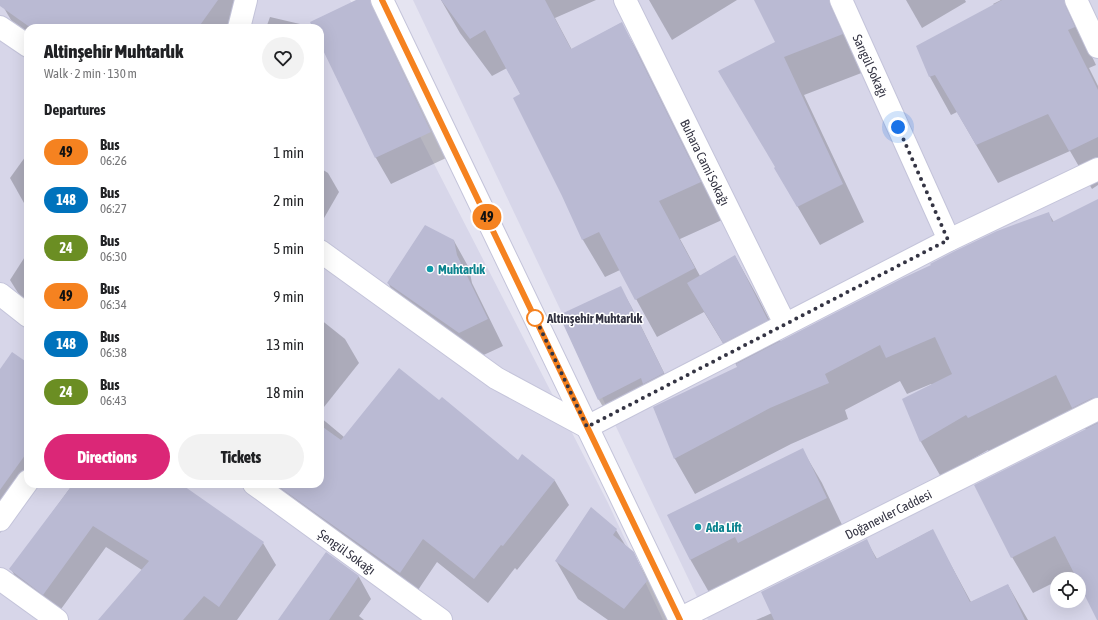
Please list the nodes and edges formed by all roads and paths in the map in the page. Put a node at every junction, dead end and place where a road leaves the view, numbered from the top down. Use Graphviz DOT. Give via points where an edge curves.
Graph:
graph roads {
  1 [pos="246,0"];
  2 [pos="382,0"];
  3 [pos="625,0"];
  4 [pos="841,0"];
  5 [pos="1076,0"];
  6 [pos="240,24"];
  7 [pos="0,27"];
  8 [pos="24,43"];
  9 [pos="1098,47"];
  10 [pos="1098,169"];
  11 [pos="948,240"];
  12 [pos="324,255"];
  13 [pos="0,294"];
  14 [pos="24,313"];
  15 [pos="785,324"];
  16 [pos="1098,409"];
  17 [pos="587,427"];
  18 [pos="24,487"];
  19 [pos="260,488"];
  20 [pos="0,520"];
  21 [pos="0,579"];
  22 [pos="679,619"];
  23 [pos="57,620"];
  24 [pos="441,620"];
  1 -- 6 [label="street"];
  2 -- 17 [label="street"];
  3 -- 15 [label="street, Buhara Cami Sokağı"];
  4 -- 11 [label="street, Sarıgül Sokağı"];
  5 -- 9 [label="street"];
  7 -- 8 [label="street"];
  10 -- 11 [label="street"];
  11 -- 15 [label="street"];
  12 -- 17 [label="street" via="496,378"];
  13 -- 14 [label="street"];
  15 -- 17 [label="street"];
  16 -- 22 [label="street, Doğanevler Caddesi"];
  17 -- 22 [label="street"];
  18 -- 20 [label="street"];
  19 -- 24 [label="street, Şengül Sokağı"];
  21 -- 23 [label="street"];
}
